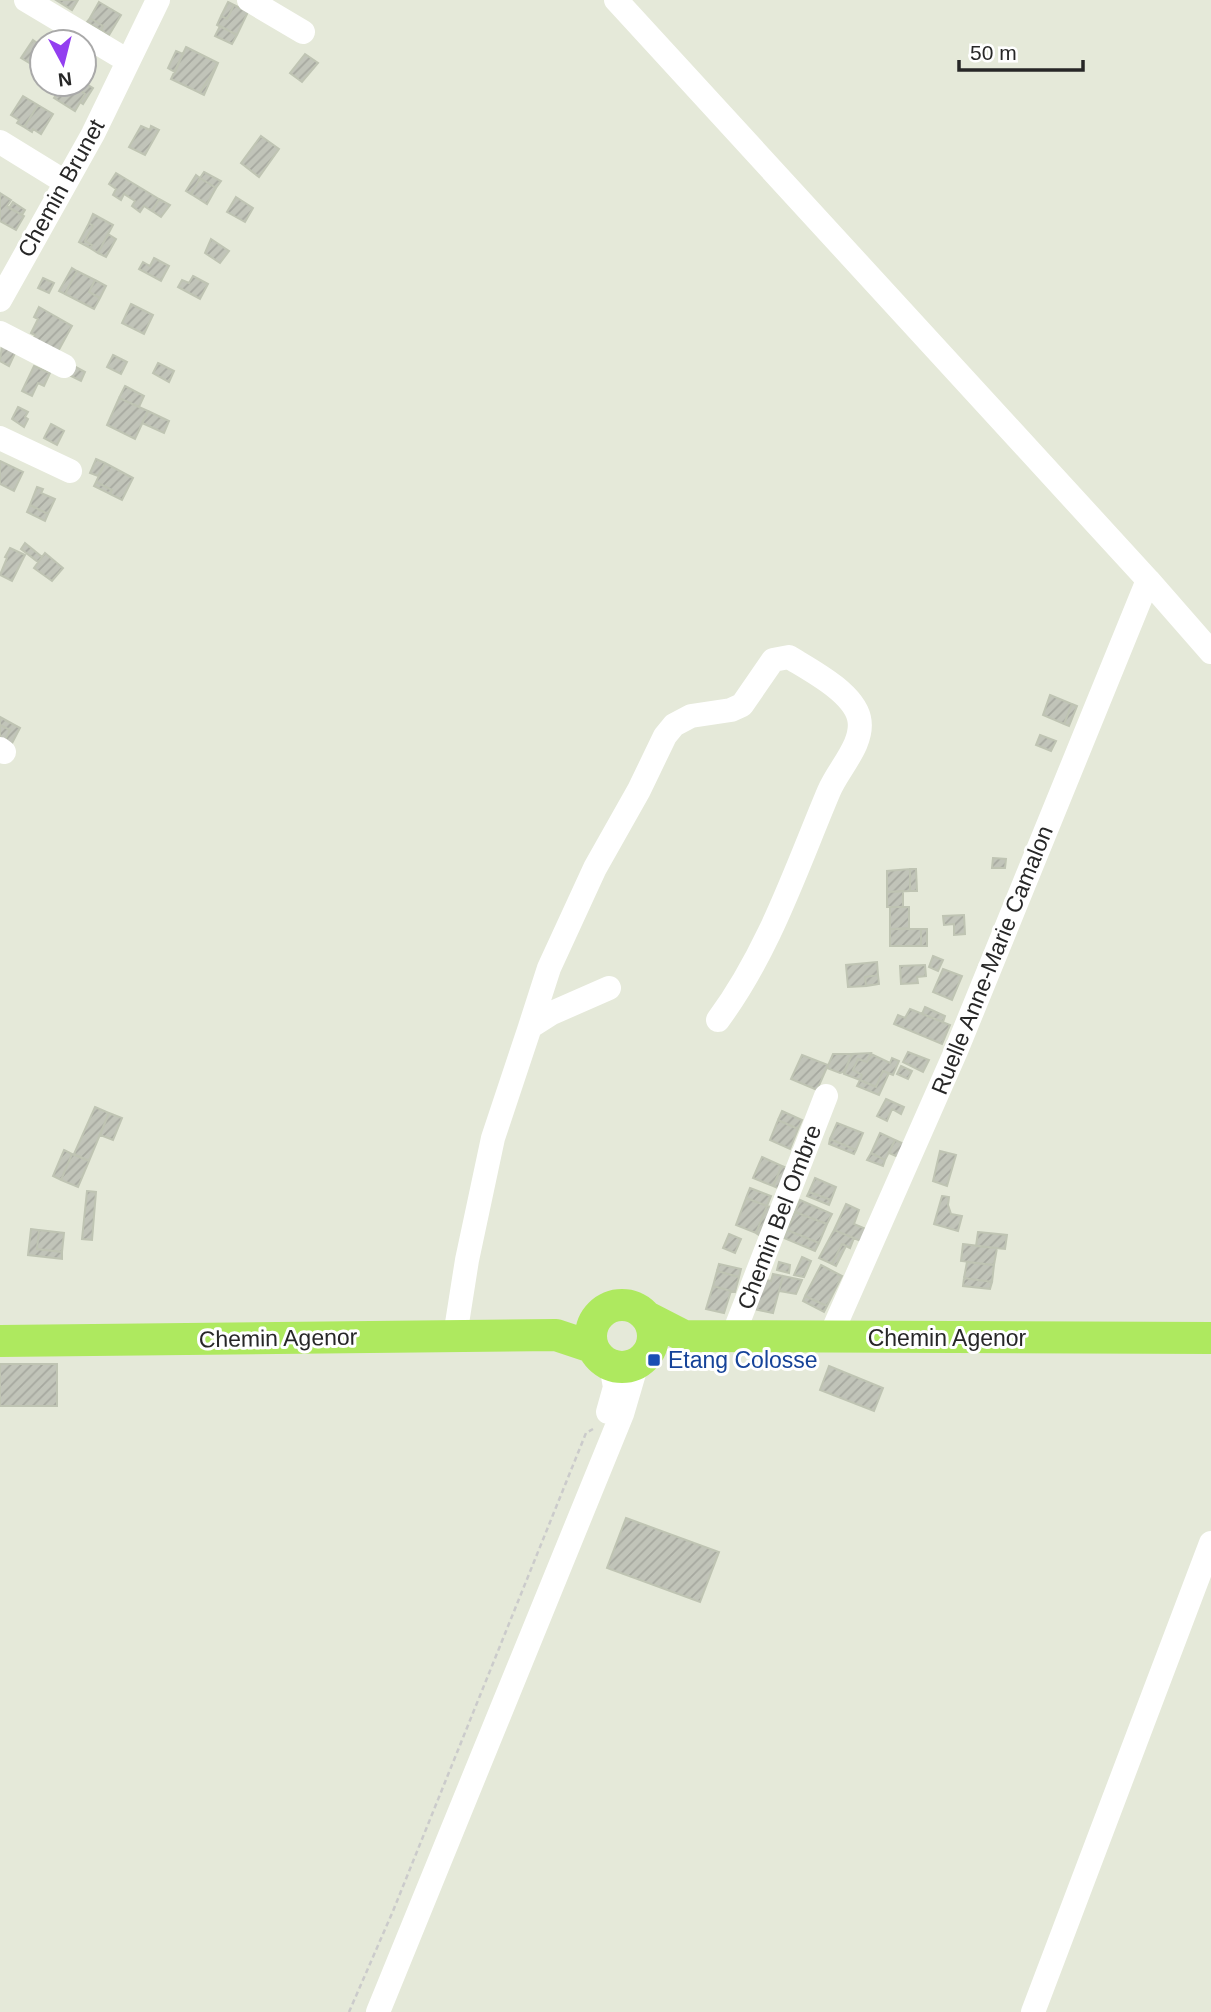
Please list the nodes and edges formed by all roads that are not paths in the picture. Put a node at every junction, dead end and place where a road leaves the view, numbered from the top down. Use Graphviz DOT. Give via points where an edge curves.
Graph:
graph roads {
  1 [pos="26,0"];
  2 [pos="158,0"];
  3 [pos="248,0"];
  4 [pos="629,5"];
  5 [pos="303,32"];
  6 [pos="128,61"];
  7 [pos="0,142"];
  8 [pos="65,182"];
  9 [pos="2,290"];
  10 [pos="0,333"];
  11 [pos="64,366"];
  12 [pos="0,438"];
  13 [pos="70,471"];
  14 [pos="1148,580"];
  15 [pos="1211,652"];
  16 [pos="609,988"];
  17 [pos="718,1020"];
  18 [pos="530,1027"];
  19 [pos="826,1096"];
  20 [pos="647,1317"];
  21 [pos="455,1336"];
  22 [pos="684,1336"];
  23 [pos="732,1338"];
  24 [pos="830,1338"];
  25 [pos="1211,1338"];
  26 [pos="0,1341"];
  27 [pos="617,1350"];
  28 [pos="1211,1543"];
  29 [pos="364,2012"];
  30 [pos="378,2012"];
  31 [pos="1033,2012"];
  1 -- 6 [label="street"];
  2 -- 6 [label="street, Chemin Brunet"];
  3 -- 5 [label="street"];
  4 -- 14 [label="street"];
  6 -- 8 [label="street, Chemin Brunet"];
  7 -- 8 [label="street"];
  8 -- 9 [label="street, Chemin Brunet"];
  10 -- 11 [label="street"];
  12 -- 13 [label="street"];
  14 -- 15 [label="street"];
  14 -- 24 [label="street, Ruelle Anne-Marie Camalon" via="956,1051"];
  16 -- 18 [label="street"];
  17 -- 18 [label="street" via="760,954 860,725 850,700 789,657 773,660 742,705 691,716 665,736 595,867 549,968"];
  18 -- 21 [label="street" via="493,1139"];
  19 -- 23 [label="street, Chemin Bel Ombre"];
  20 -- 22 [label="main road, Chemin Agenor"];
  20 -- 27 [label="main road" via="653,1333"];
  20 -- 27 [label="main road, Chemin Agenor" via="633,1306 615,1305 599,1314"];
  21 -- 26 [label="main road, Chemin Agenor"];
  21 -- 27 [label="main road, Chemin Agenor" via="556,1335"];
  22 -- 23 [label="main road, Chemin Agenor"];
  22 -- 27 [label="main road, Chemin Agenor"];
  23 -- 24 [label="main road, Chemin Agenor"];
  24 -- 25 [label="main road, Chemin Agenor"];
  27 -- 29 [label="street" via="615,1387 603,1423"];
  27 -- 30 [label="street" via="622,1414"];
  28 -- 31 [label="street"];
}
